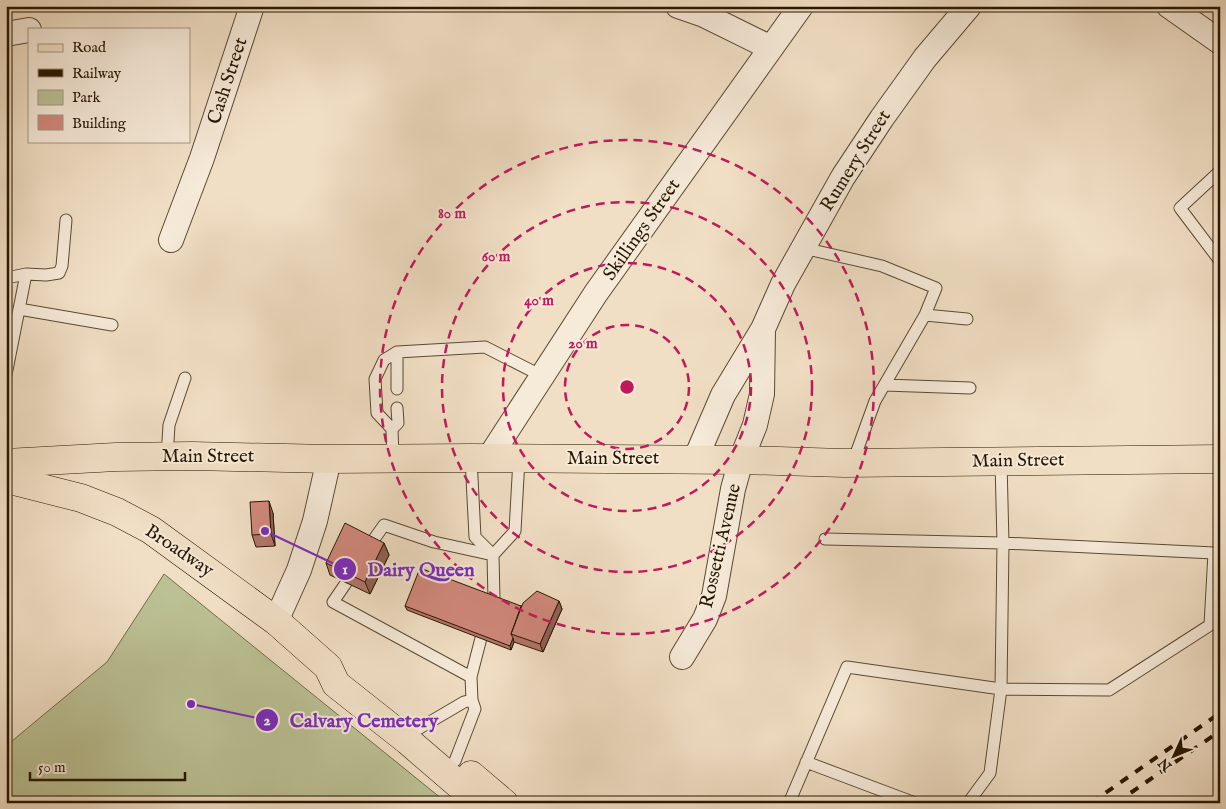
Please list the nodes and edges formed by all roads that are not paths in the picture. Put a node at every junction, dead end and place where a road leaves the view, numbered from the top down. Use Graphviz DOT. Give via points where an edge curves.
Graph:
graph roads {
  1 [pos="252,6"];
  2 [pos="678,6"];
  3 [pos="801,6"];
  4 [pos="969,6"];
  5 [pos="1170,6"];
  6 [pos="28,30"];
  7 [pos="6,34"];
  8 [pos="1220,42"];
  9 [pos="771,48"];
  10 [pos="1220,171"];
  11 [pos="66,220"];
  12 [pos="171,240"];
  13 [pos="803,248"];
  14 [pos="1220,261"];
  15 [pos="26,274"];
  16 [pos="6,278"];
  17 [pos="19,309"];
  18 [pos="925,315"];
  19 [pos="967,318"];
  20 [pos="112,325"];
  21 [pos="763,329"];
  22 [pos="9,343"];
  23 [pos="397,352"];
  24 [pos="6,375"];
  25 [pos="542,376"];
  26 [pos="185,378"];
  27 [pos="885,385"];
  28 [pos="970,388"];
  29 [pos="397,389"];
  30 [pos="397,408"];
  31 [pos="392,428"];
  32 [pos="167,456"];
  33 [pos="394,458"];
  34 [pos="480,458"];
  35 [pos="329,459"];
  36 [pos="1220,459"];
  37 [pos="518,460"];
  38 [pos="695,460"];
  39 [pos="741,460"];
  40 [pos="1001,462"];
  41 [pos="6,463"];
  42 [pos="852,463"];
  43 [pos="6,479"];
  44 [pos="825,539"];
  45 [pos="1002,543"];
  46 [pos="370,545"];
  47 [pos="493,555"];
  48 [pos="346,583"];
  49 [pos="494,600"];
  50 [pos="276,621"];
  51 [pos="481,638"];
  52 [pos="682,657"];
  53 [pos="328,667"];
  54 [pos="471,677"];
  55 [pos="1001,689"];
  56 [pos="472,700"];
  57 [pos="418,729"];
  58 [pos="456,761"];
  59 [pos="806,762"];
  60 [pos="480,803"];
  61 [pos="504,803"];
  62 [pos="788,803"];
  63 [pos="915,803"];
  64 [pos="968,803"];
  1 -- 12 [label="street, Cash Street"];
  2 -- 9 [label="street"];
  3 -- 9 [label="street, Skillings Street"];
  4 -- 13 [label="street, Rumery Street" via="925,58 882,118 843,177"];
  5 -- 8 [label="street"];
  6 -- 7 [label="street"];
  9 -- 25 [label="street, Skillings Street" via="596,293"];
  10 -- 14 [label="lane" via="1180,208"];
  11 -- 15 [label="lane" via="59,273"];
  13 -- 18 [label="lane" via="882,266 936,288"];
  13 -- 21 [label="street, Rumery Street"];
  15 -- 16 [label="lane"];
  15 -- 17 [label="lane"];
  17 -- 20 [label="lane"];
  17 -- 22 [label="lane"];
  18 -- 19 [label="lane"];
  18 -- 27 [label="lane"];
  21 -- 38 [label="street, Rumery Street" via="723,395"];
  21 -- 39 [label="street, Rumery Street" via="762,394 755,425"];
  22 -- 24 [label="lane"];
  23 -- 25 [label="lane" via="485,347"];
  23 -- 29 [label="lane"];
  23 -- 31 [label="lane" via="384,360 375,379 377,413"];
  25 -- 34 [label="street, Skillings Street"];
  26 -- 32 [label="lane" via="168,425"];
  27 -- 28 [label="lane"];
  27 -- 42 [label="lane" via="875,401"];
  30 -- 31 [label="lane" via="398,423"];
  31 -- 33 [label="lane"];
  32 -- 35 [label="main road, Main Street"];
  32 -- 41 [label="main road, Main Street"];
  33 -- 34 [label="main road, Main Street"];
  33 -- 35 [label="main road, Main Street"];
  34 -- 37 [label="main road, Main Street"];
  34 -- 47 [label="lane" via="475,537"];
  35 -- 50 [label="street" via="315,521 299,570"];
  36 -- 40 [label="main road, Main Street"];
  37 -- 38 [label="main road, Main Street"];
  37 -- 47 [label="lane" via="516,532"];
  38 -- 39 [label="main road, Main Street"];
  39 -- 42 [label="main road, Main Street"];
  39 -- 52 [label="street, Rossetti Avenue" via="714,596 705,619"];
  40 -- 42 [label="main road, Main Street"];
  40 -- 45 [label="lane"];
  43 -- 50 [label="main road, Broadway" via="62,492 117,512 150,530"];
  44 -- 45 [label="lane"];
  45 -- 55 [label="lane"];
  45 -- 55 [label="lane" via="1214,553 1210,625 1109,690"];
  46 -- 47 [label="lane" via="384,525 434,542"];
  47 -- 49 [label="lane"];
  48 -- 54 [label="lane" via="333,602"];
  50 -- 53 [label="main road, Broadway"];
  51 -- 54 [label="lane"];
  53 -- 57 [label="main road, Broadway" via="342,669"];
  53 -- 60 [label="main road, Broadway" via="336,684"];
  54 -- 56 [label="lane"];
  55 -- 59 [label="lane" via="848,667"];
  55 -- 64 [label="lane" via="990,773"];
  56 -- 57 [label="lane"];
  56 -- 58 [label="lane" via="475,709"];
  57 -- 58 [label="main road, Broadway"];
  58 -- 61 [label="main road, Broadway"];
  59 -- 62 [label="lane"];
  59 -- 63 [label="lane"];
}
